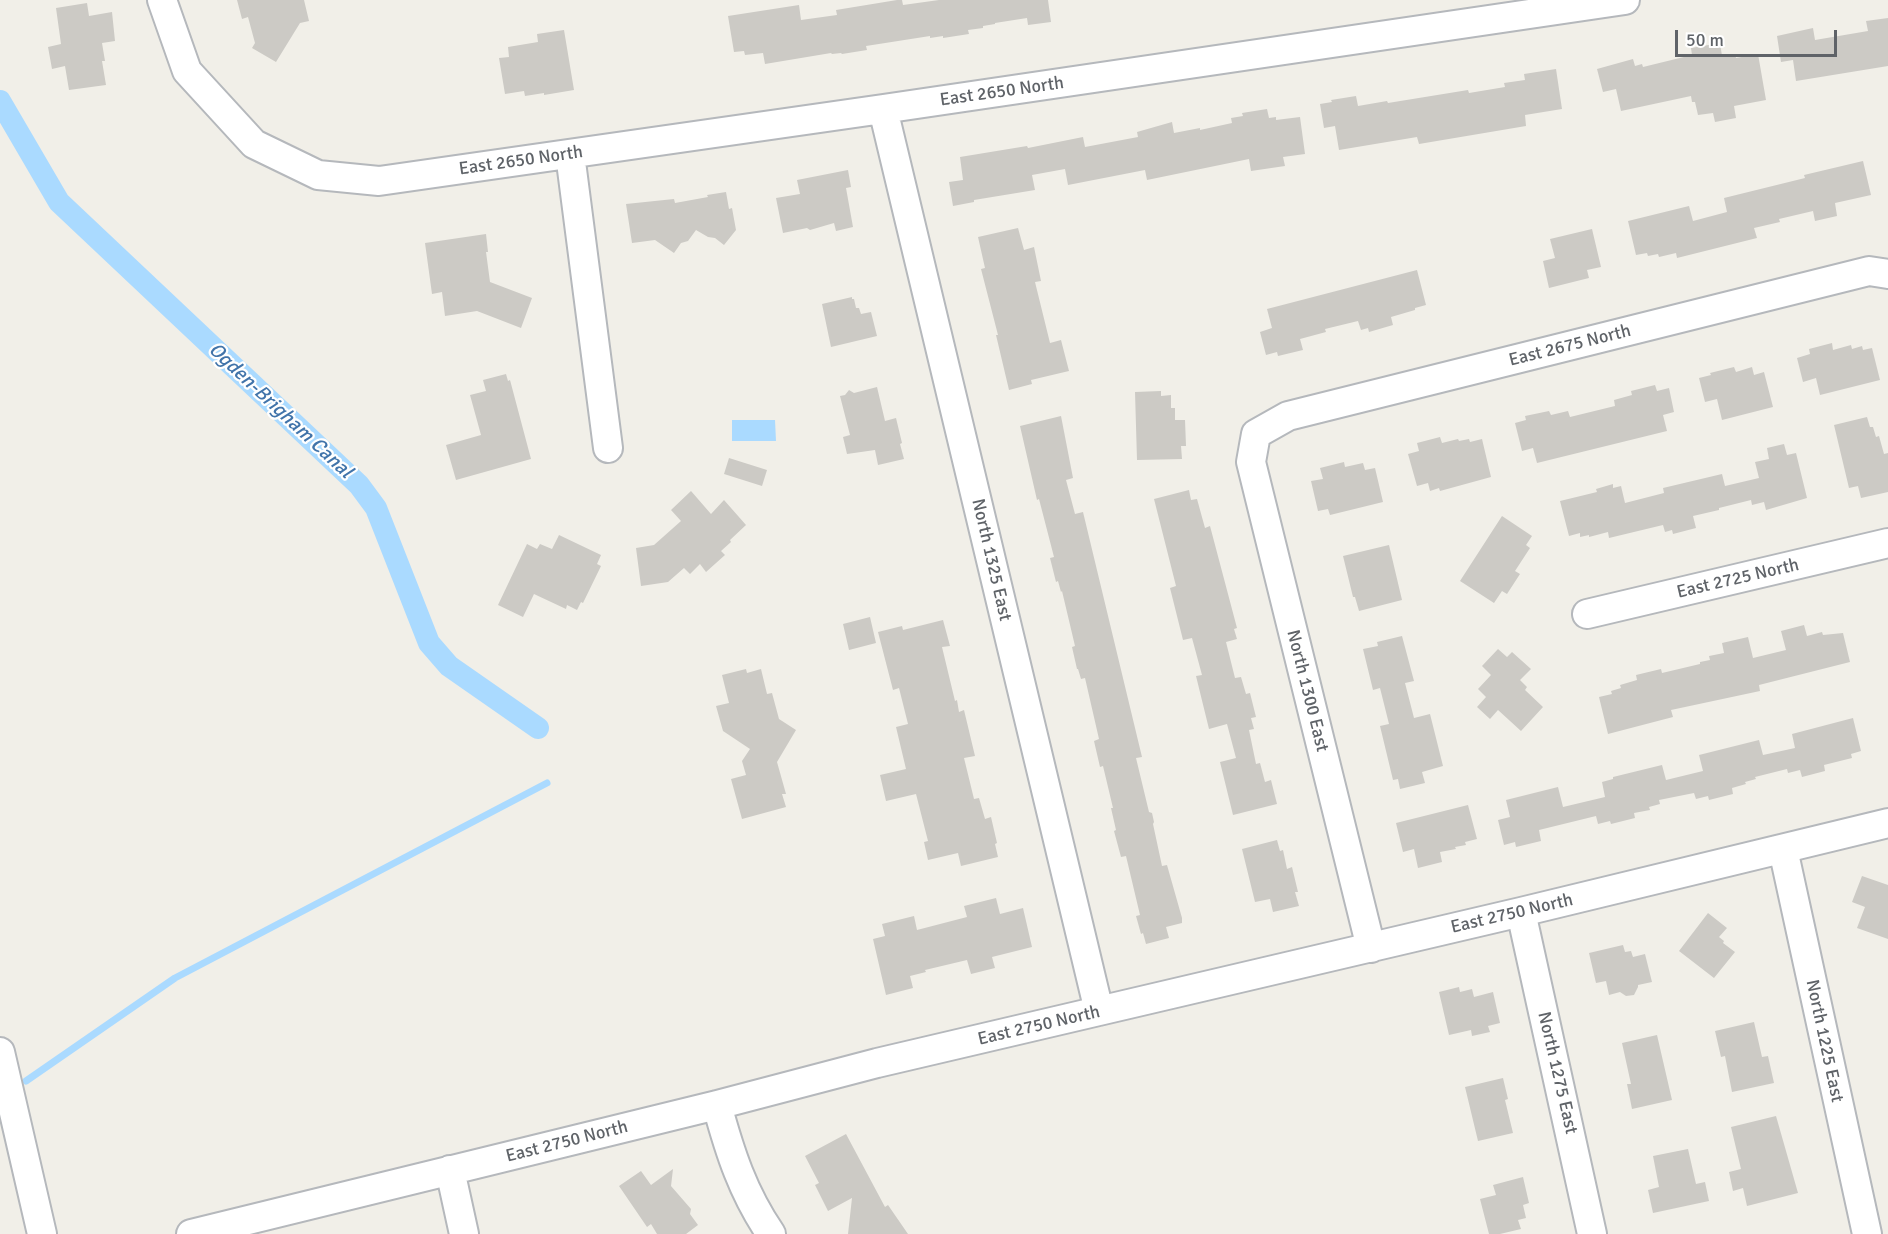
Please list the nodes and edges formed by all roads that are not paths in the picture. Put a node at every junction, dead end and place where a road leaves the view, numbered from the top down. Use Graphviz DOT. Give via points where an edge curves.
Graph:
graph roads {
  1 [pos="162,0"];
  2 [pos="1625,0"];
  3 [pos="883,110"];
  4 [pos="570,154"];
  5 [pos="1888,274"];
  6 [pos="1256,434"];
  7 [pos="609,448"];
  8 [pos="1888,543"];
  9 [pos="1587,614"];
  10 [pos="1888,823"];
  11 [pos="1783,849"];
  12 [pos="1521,912"];
  13 [pos="1371,948"];
  14 [pos="1099,1011"];
  15 [pos="0,1052"];
  16 [pos="717,1105"];
  17 [pos="450,1170"];
  18 [pos="42,1234"];
  19 [pos="191,1234"];
  20 [pos="464,1234"];
  21 [pos="771,1234"];
  22 [pos="1593,1234"];
  23 [pos="1867,1234"];
  1 -- 4 [label="street, East 2650 North" via="187,71 254,144 318,175 379,181"];
  2 -- 3 [label="street, East 2650 North"];
  3 -- 4 [label="street, East 2650 North"];
  3 -- 14 [label="street, North 1325 East"];
  4 -- 7 [label="street"];
  5 -- 6 [label="street, East 2675 North" via="1869,271 1311,410 1288,416"];
  6 -- 13 [label="street, North 1300 East" via="1251,462"];
  8 -- 9 [label="street, East 2725 North"];
  10 -- 11 [label="street, East 2750 North"];
  11 -- 12 [label="street, East 2750 North"];
  11 -- 23 [label="street, North 1225 East"];
  12 -- 13 [label="street, East 2750 North"];
  12 -- 22 [label="street, North 1275 East"];
  13 -- 14 [label="street, East 2750 North"];
  14 -- 16 [label="street, East 2750 North"];
  15 -- 18 [label="street"];
  16 -- 17 [label="street, East 2750 North"];
  16 -- 21 [label="street" via="742,1184"];
  17 -- 19 [label="street, East 2750 North"];
  17 -- 20 [label="street"];
}
